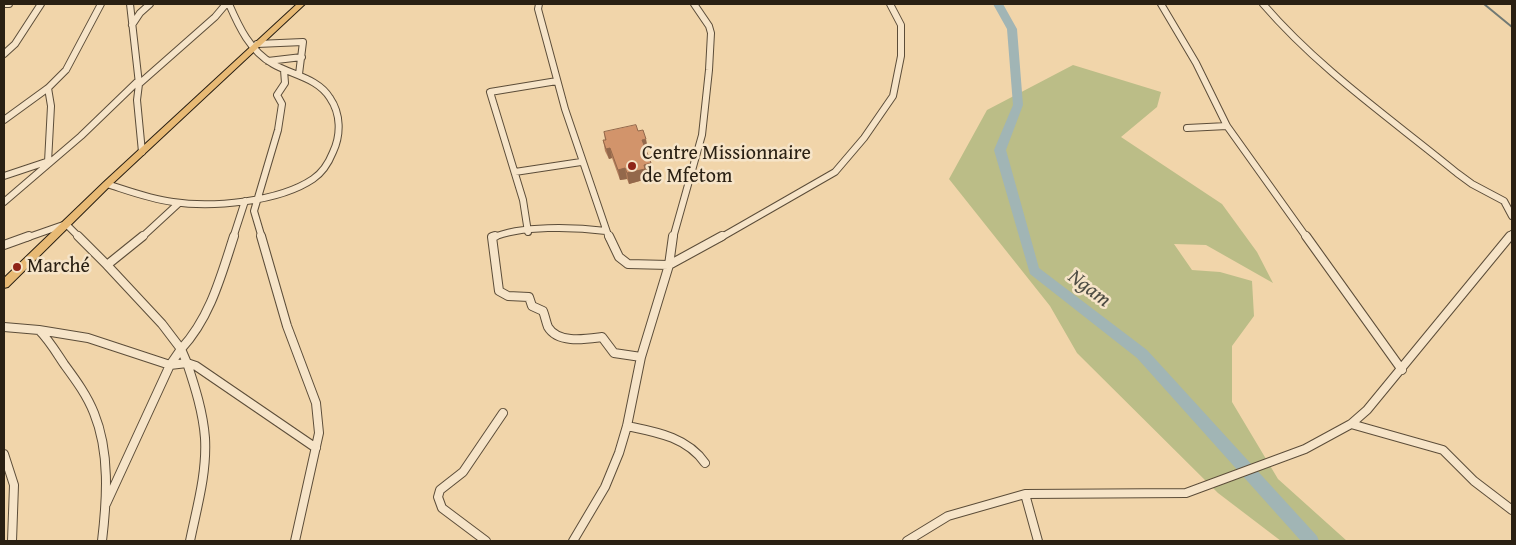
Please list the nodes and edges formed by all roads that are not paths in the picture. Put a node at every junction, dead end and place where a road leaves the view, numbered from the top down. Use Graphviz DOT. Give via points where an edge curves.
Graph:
graph roads {
  1 [pos="4,4"];
  2 [pos="9,4"];
  3 [pos="41,4"];
  4 [pos="101,4"];
  5 [pos="130,4"];
  6 [pos="150,4"];
  7 [pos="227,4"];
  8 [pos="301,4"];
  9 [pos="539,4"];
  10 [pos="694,4"];
  11 [pos="890,4"];
  12 [pos="1161,4"];
  13 [pos="1263,4"];
  14 [pos="132,25"];
  15 [pos="254,47"];
  16 [pos="4,54"];
  17 [pos="302,57"];
  18 [pos="268,61"];
  19 [pos="296,73"];
  20 [pos="284,74"];
  21 [pos="557,81"];
  22 [pos="138,83"];
  23 [pos="48,88"];
  24 [pos="4,120"];
  25 [pos="1227,126"];
  26 [pos="1187,128"];
  27 [pos="142,152"];
  28 [pos="50,161"];
  29 [pos="581,162"];
  30 [pos="33,166"];
  31 [pos="515,172"];
  32 [pos="38,173"];
  33 [pos="4,176"];
  34 [pos="106,184"];
  35 [pos="258,199"];
  36 [pos="245,200"];
  37 [pos="4,202"];
  38 [pos="180,203"];
  39 [pos="1512,216"];
  40 [pos="66,224"];
  41 [pos="606,231"];
  42 [pos="528,232"];
  43 [pos="1512,234"];
  44 [pos="4,245"];
  45 [pos="107,265"];
  46 [pos="669,265"];
  47 [pos="4,284"];
  48 [pos="4,327"];
  49 [pos="40,330"];
  50 [pos="181,349"];
  51 [pos="641,356"];
  52 [pos="187,363"];
  53 [pos="170,364"];
  54 [pos="1402,370"];
  55 [pos="503,413"];
  56 [pos="1351,424"];
  57 [pos="627,426"];
  58 [pos="316,448"];
  59 [pos="4,454"];
  60 [pos="705,463"];
  61 [pos="1025,494"];
  62 [pos="106,504"];
  63 [pos="1512,510"];
  64 [pos="12,541"];
  65 [pos="102,541"];
  66 [pos="190,541"];
  67 [pos="295,541"];
  68 [pos="486,541"];
  69 [pos="572,541"];
  70 [pos="906,541"];
  71 [pos="1038,541"];
  1 -- 2 [label="street"];
  3 -- 16 [label="street" via="15,44"];
  4 -- 23 [label="street" via="66,70"];
  5 -- 14 [label="street"];
  6 -- 14 [label="street"];
  7 -- 15 [label="street"];
  7 -- 22 [label="street"];
  8 -- 15 [label="main road"];
  9 -- 21 [label="street"];
  10 -- 46 [label="street" via="711,33 709,70 702,135 671,243"];
  11 -- 46 [label="street" via="901,25 901,56 893,96 864,138 835,172"];
  12 -- 25 [label="street" via="1196,63"];
  13 -- 39 [label="street" via="1324,68 1464,178 1504,201"];
  14 -- 22 [label="street"];
  15 -- 17 [label="street" via="302,41"];
  15 -- 18 [label="street"];
  15 -- 27 [label="main road"];
  17 -- 18 [label="street"];
  17 -- 19 [label="street"];
  18 -- 20 [label="street"];
  19 -- 20 [label="street"];
  19 -- 35 [label="street" via="329,95 336,109 340,134 326,165 314,178 290,190"];
  20 -- 35 [label="street" via="285,83 276,96 282,104 278,130"];
  21 -- 29 [label="street"];
  21 -- 31 [label="street" via="490,92"];
  22 -- 27 [label="street"];
  22 -- 28 [label="street"];
  23 -- 24 [label="street"];
  23 -- 28 [label="street" via="52,114"];
  25 -- 26 [label="street"];
  25 -- 54 [label="street"];
  27 -- 34 [label="main road"];
  28 -- 30 [label="street"];
  28 -- 32 [label="street"];
  29 -- 31 [label="street"];
  29 -- 41 [label="street"];
  30 -- 32 [label="street"];
  30 -- 33 [label="street"];
  31 -- 42 [label="street"];
  32 -- 37 [label="street"];
  34 -- 38 [label="street"];
  34 -- 40 [label="main road"];
  35 -- 36 [label="street"];
  35 -- 58 [label="street" via="254,211 264,248 287,326 316,403"];
  36 -- 38 [label="street"];
  36 -- 50 [label="street" via="212,297 194,337"];
  38 -- 45 [label="street"];
  40 -- 44 [label="street"];
  40 -- 45 [label="street"];
  40 -- 47 [label="main road"];
  41 -- 42 [label="street" via="586,228"];
  41 -- 46 [label="street" via="619,257 628,264"];
  42 -- 51 [label="street" via="492,238 499,291 508,296 529,297 532,306 543,311 548,327 559,335 581,339 602,337 614,353"];
  43 -- 54 [label="street"];
  45 -- 50 [label="street"];
  46 -- 51 [label="street"];
  48 -- 49 [label="street"];
  49 -- 53 [label="street" via="88,338"];
  49 -- 62 [label="street" via="87,398 102,434"];
  50 -- 52 [label="street"];
  50 -- 53 [label="street"];
  51 -- 57 [label="street"];
  52 -- 53 [label="street"];
  52 -- 58 [label="street"];
  52 -- 66 [label="street" via="199,402 205,439"];
  53 -- 62 [label="street"];
  54 -- 56 [label="street"];
  55 -- 68 [label="street" via="463,472 440,490 438,497 442,508"];
  56 -- 61 [label="street" via="1305,449 1186,493"];
  56 -- 63 [label="street" via="1443,450 1474,481"];
  57 -- 60 [label="street" via="661,434 690,446"];
  57 -- 69 [label="street" via="606,487"];
  58 -- 67 [label="street"];
  59 -- 64 [label="street" via="14,485"];
  61 -- 70 [label="street" via="948,516"];
  61 -- 71 [label="street"];
  62 -- 65 [label="street"];
}
